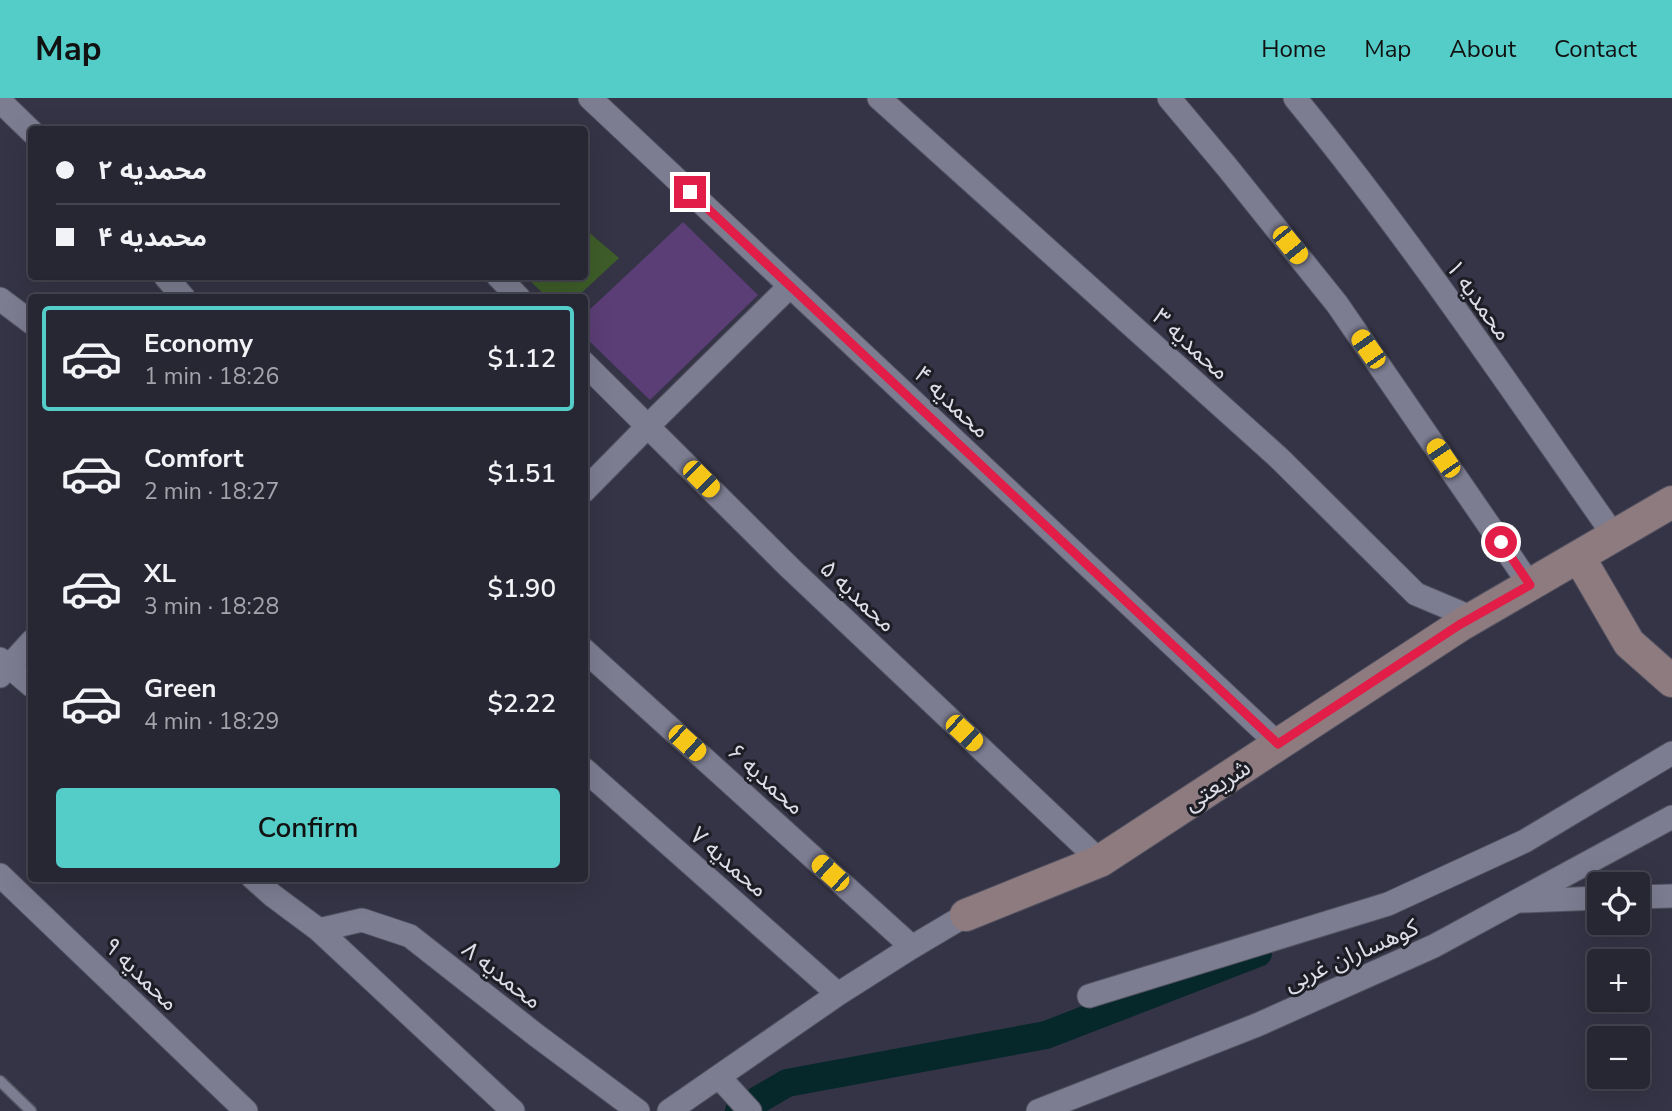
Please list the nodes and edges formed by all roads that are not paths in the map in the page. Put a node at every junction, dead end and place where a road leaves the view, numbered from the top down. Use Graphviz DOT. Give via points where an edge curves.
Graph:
graph roads {
  1 [pos="590,98"];
  2 [pos="879,98"];
  3 [pos="1169,98"];
  4 [pos="1296,98"];
  5 [pos="0,101"];
  6 [pos="28,128"];
  7 [pos="168,280"];
  8 [pos="502,280"];
  9 [pos="790,286"];
  10 [pos="181,294"];
  11 [pos="515,294"];
  12 [pos="0,299"];
  13 [pos="28,320"];
  14 [pos="588,367"];
  15 [pos="648,426"];
  16 [pos="588,487"];
  17 [pos="1672,502"];
  18 [pos="1615,537"];
  19 [pos="1579,557"];
  20 [pos="1530,585"];
  21 [pos="1473,618"];
  22 [pos="28,645"];
  23 [pos="588,654"];
  24 [pos="3,667"];
  25 [pos="1672,681"];
  26 [pos="28,683"];
  27 [pos="1278,744"];
  28 [pos="1672,753"];
  29 [pos="588,773"];
  30 [pos="1672,817"];
  31 [pos="1100,862"];
  32 [pos="0,875"];
  33 [pos="257,882"];
  34 [pos="1672,896"];
  35 [pos="1650,897"];
  36 [pos="1587,898"];
  37 [pos="1518,901"];
  38 [pos="966,915"];
  39 [pos="319,930"];
  40 [pos="912,947"];
  41 [pos="838,994"];
  42 [pos="1089,996"];
  43 [pos="721,1079"];
  44 [pos="0,1081"];
  45 [pos="31,1111"];
  46 [pos="246,1111"];
  47 [pos="513,1111"];
  48 [pos="638,1111"];
  49 [pos="669,1111"];
  50 [pos="750,1111"];
  51 [pos="1038,1111"];
  1 -- 9 [label="street, محمدیه ۴"];
  2 -- 21 [label="street, محمدیه ۳" via="1279,458 1416,594"];
  3 -- 20 [label="street" via="1337,304"];
  4 -- 18 [label="street, محمدیه ۱" via="1350,165"];
  5 -- 6 [label="street"];
  7 -- 10 [label="street"];
  8 -- 11 [label="street"];
  9 -- 15 [label="street"];
  9 -- 27 [label="street, محمدیه ۴"];
  12 -- 13 [label="street"];
  14 -- 15 [label="street, محمدیه ۵"];
  15 -- 16 [label="street"];
  15 -- 31 [label="street, محمدیه ۵" via="800,578"];
  17 -- 18 [label="street, شریعتی"];
  18 -- 19 [label="street, شریعتی"];
  19 -- 20 [label="street, شریعتی"];
  19 -- 25 [label="street" via="1629,643"];
  20 -- 21 [label="street, شریعتی"];
  21 -- 27 [label="street, شریعتی"];
  22 -- 24 [label="street"];
  23 -- 40 [label="street, محمدیه ۶"];
  24 -- 26 [label="street"];
  27 -- 31 [label="street, شریعتی"];
  28 -- 42 [label="street, کوهساران غربی" via="1525,841 1388,904"];
  29 -- 41 [label="street, محمدیه ۷"];
  30 -- 37 [label="street, کوهساران غربی"];
  31 -- 38 [label="street, شریعتی"];
  32 -- 46 [label="street, محمدیه ۹"];
  33 -- 39 [label="street"];
  34 -- 35 [label="street"];
  36 -- 37 [label="street"];
  37 -- 51 [label="street, کوهساران غربی" via="1434,946 1257,1025"];
  38 -- 40 [label="street"];
  39 -- 47 [label="street"];
  39 -- 48 [label="street, محمدیه ۸" via="362,920 410,936"];
  40 -- 41 [label="street"];
  41 -- 43 [label="street"];
  43 -- 49 [label="street"];
  43 -- 50 [label="street"];
  44 -- 45 [label="lane"];
}
